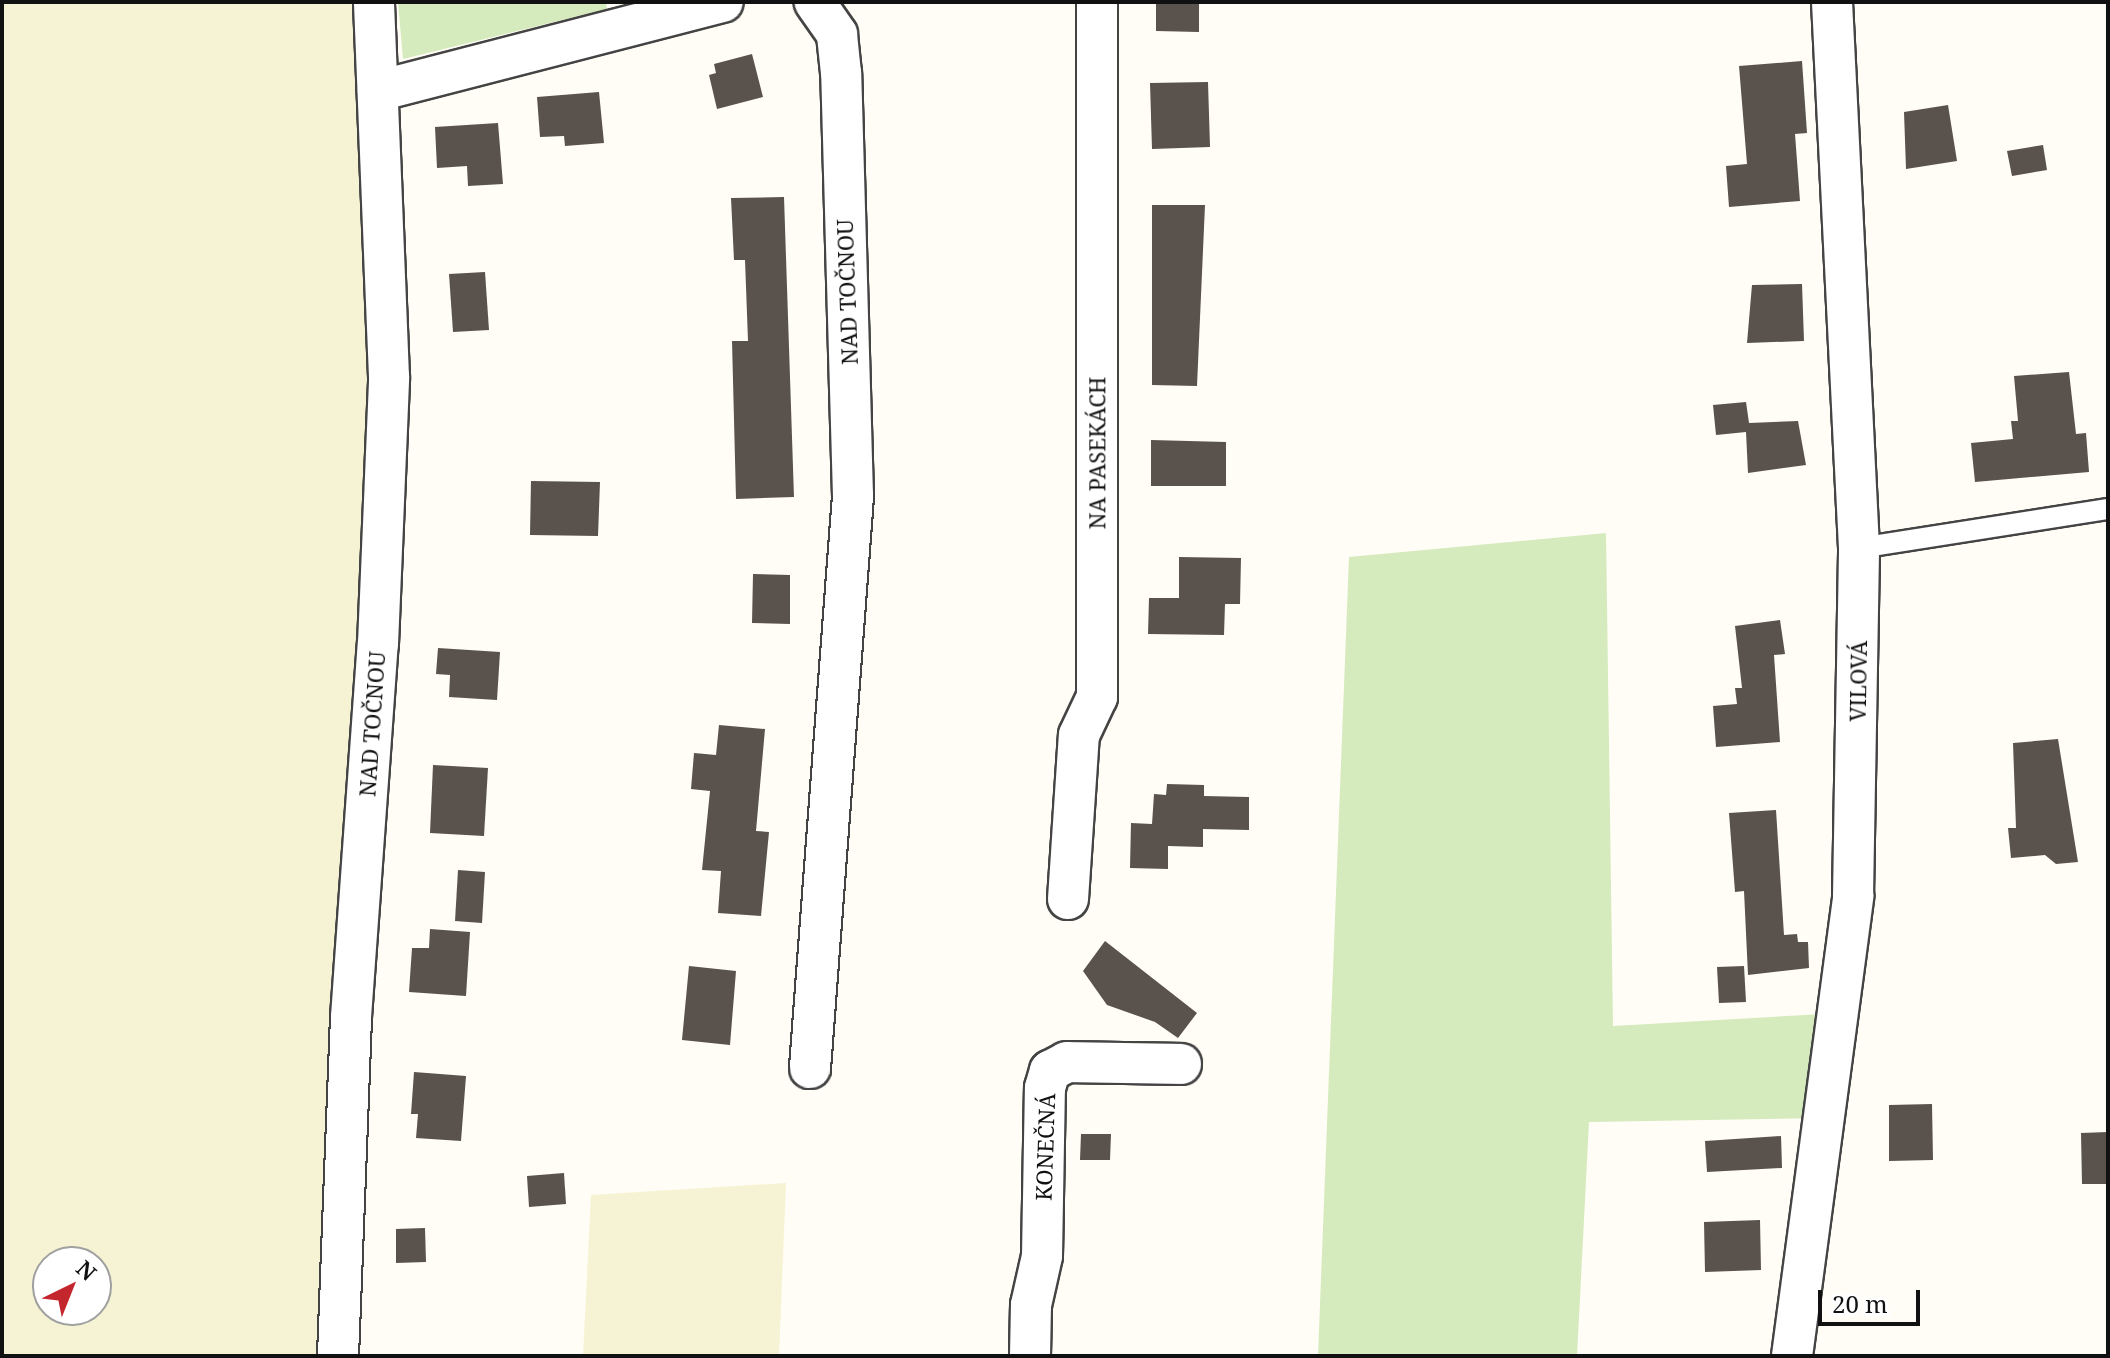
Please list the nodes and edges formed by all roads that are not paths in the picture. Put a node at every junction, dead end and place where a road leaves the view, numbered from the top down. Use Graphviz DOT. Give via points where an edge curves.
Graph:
graph roads {
  1 [pos="374,2"];
  2 [pos="723,2"];
  3 [pos="815,2"];
  4 [pos="1097,2"];
  5 [pos="1832,2"];
  6 [pos="378,91"];
  7 [pos="2108,509"];
  8 [pos="1859,548"];
  9 [pos="1068,899"];
  10 [pos="1181,1064"];
  11 [pos="810,1068"];
  12 [pos="338,1356"];
  13 [pos="1030,1356"];
  14 [pos="1792,1356"];
  1 -- 6 [label="street, NAD TOČNOU"];
  2 -- 6 [label="street"];
  3 -- 11 [label="street, NAD TOČNOU" via="837,34 841,73 853,496"];
  4 -- 9 [label="street, NA PASEKÁCH" via="1097,697 1079,735"];
  5 -- 8 [label="street, VILOVÁ"];
  6 -- 12 [label="street, NAD TOČNOU" via="389,377 378,644 351,1017"];
  7 -- 8 [label="lane"];
  8 -- 14 [label="street, VILOVÁ" via="1853,896"];
  10 -- 13 [label="street, KONEČNÁ" via="1067,1062 1050,1071 1045,1088 1042,1256 1031,1305"];
}
